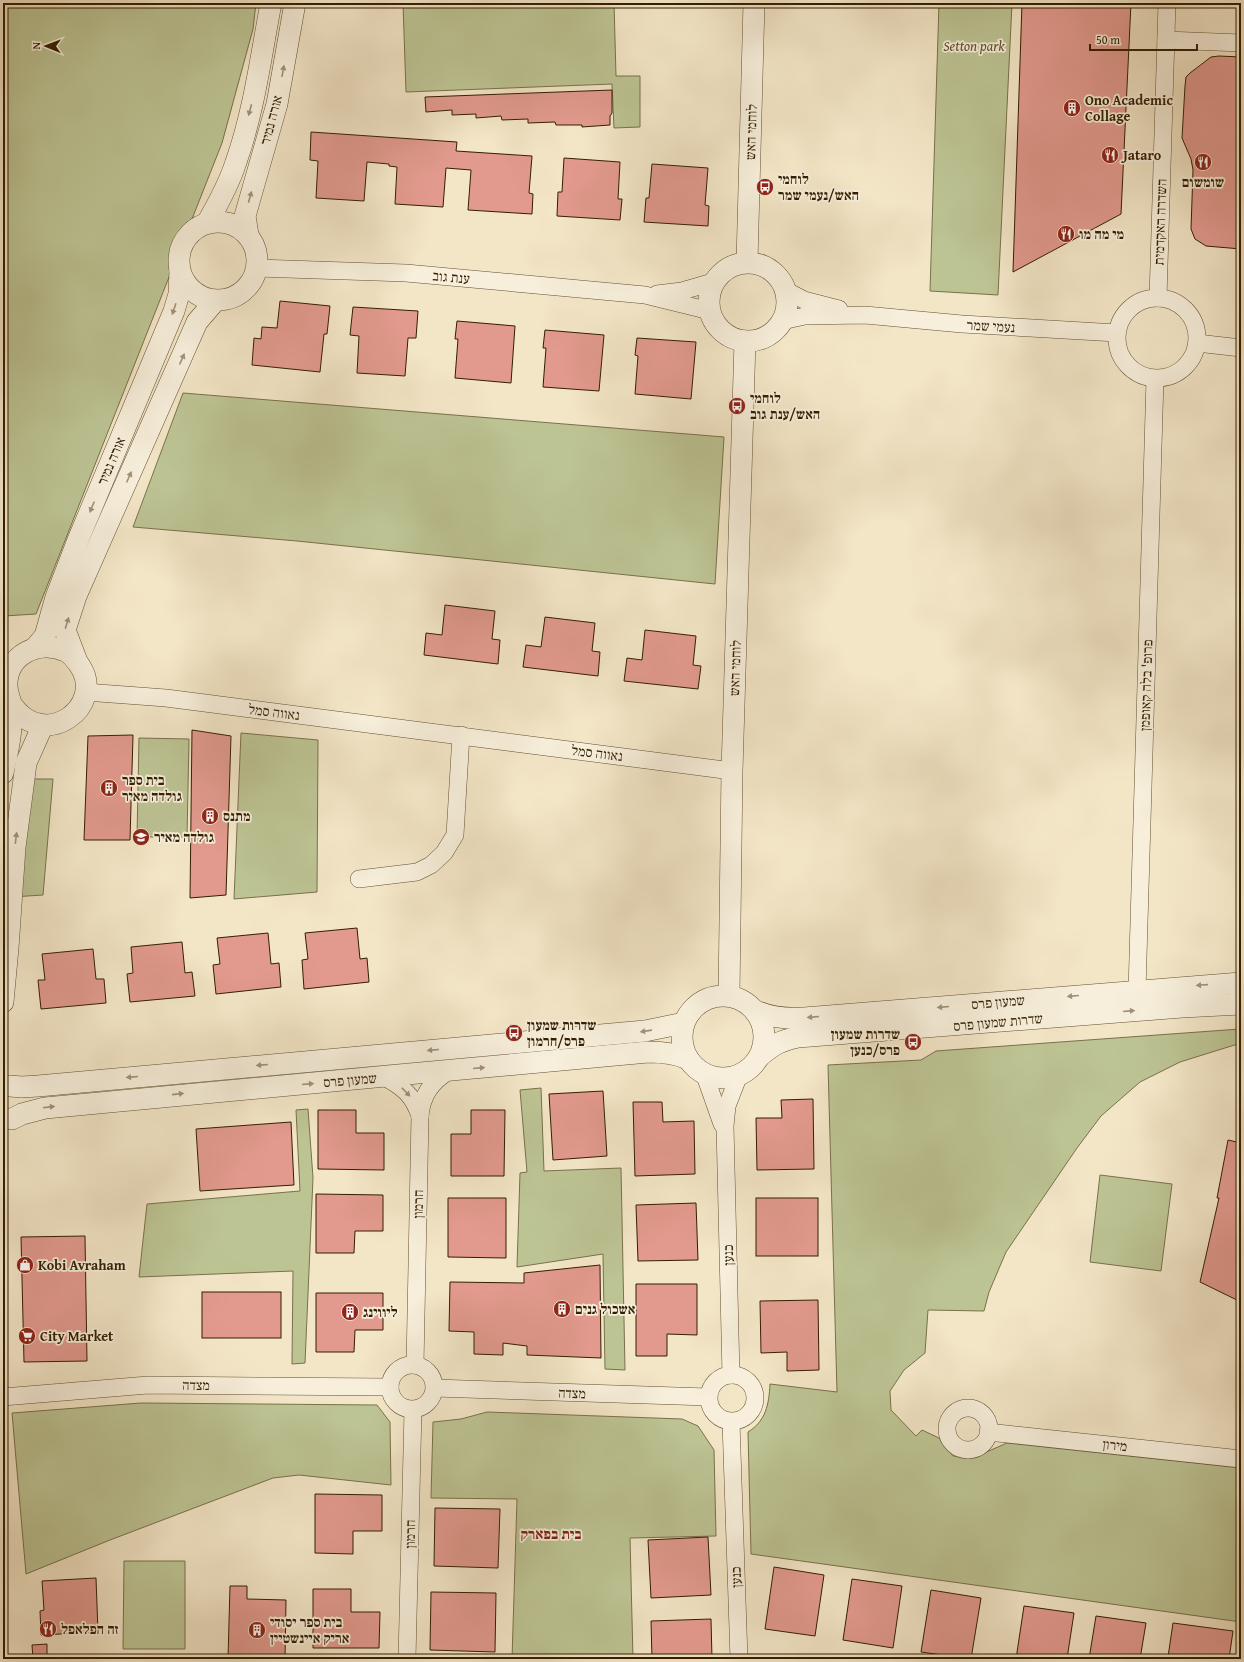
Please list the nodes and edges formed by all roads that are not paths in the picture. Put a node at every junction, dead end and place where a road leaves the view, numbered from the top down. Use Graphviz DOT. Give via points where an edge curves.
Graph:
graph roads {
  1 [pos="271,3"];
  2 [pos="295,3"];
  3 [pos="754,3"];
  4 [pos="1167,3"];
  5 [pos="1166,40"];
  6 [pos="1241,43"];
  7 [pos="207,223"];
  8 [pos="248,235"];
  9 [pos="747,262"];
  10 [pos="257,268"];
  11 [pos="180,271"];
  12 [pos="713,282"];
  13 [pos="785,290"];
  14 [pos="645,295"];
  15 [pos="1158,298"];
  16 [pos="215,301"];
  17 [pos="710,312"];
  18 [pos="865,315"];
  19 [pos="782,321"];
  20 [pos="1117,333"];
  21 [pos="745,342"];
  22 [pos="1197,344"];
  23 [pos="1241,348"];
  24 [pos="1155,379"];
  25 [pos="35,648"];
  26 [pos="76,659"];
  27 [pos="85,692"];
  28 [pos="12,705"];
  29 [pos="43,725"];
  30 [pos="462,735"];
  31 [pos="732,771"];
  32 [pos="3,773"];
  33 [pos="359,879"];
  34 [pos="1241,983"];
  35 [pos="1137,991"];
  36 [pos="729,995"];
  37 [pos="3,1002"];
  38 [pos="1241,1004"];
  39 [pos="756,1011"];
  40 [pos="684,1022"];
  41 [pos="760,1056"];
  42 [pos="688,1059"];
  43 [pos="449,1071"];
  44 [pos="704,1073"];
  45 [pos="739,1075"];
  46 [pos="384,1078"];
  47 [pos="5,1081"];
  48 [pos="420,1116"];
  49 [pos="7,1122"];
  50 [pos="725,1134"];
  51 [pos="415,1365"];
  52 [pos="731,1375"];
  53 [pos="390,1387"];
  54 [pos="435,1388"];
  55 [pos="3,1397"];
  56 [pos="708,1397"];
  57 [pos="413,1410"];
  58 [pos="731,1422"];
  59 [pos="988,1432"];
  60 [pos="1241,1459"];
  61 [pos="407,1659"];
  62 [pos="739,1659"];
  1 -- 7 [label="street, אורה נמיר, one-way" via="255,92 236,162"];
  8 -- 2 [label="street, אורה נמיר, one-way" via="245,216 277,104"];
  3 -- 9 [label="street, לוחמי האש"];
  4 -- 5 [label="street, השדרה האקדמית"];
  5 -- 6 [label="street"];
  5 -- 15 [label="street, השדרה האקדמית"];
  7 -- 8 [label="street" via="228,223"];
  7 -- 11 [label="street" via="198,227 184,242 179,256"];
  8 -- 10 [label="street" via="257,256"];
  9 -- 12 [label="street" via="727,268"];
  9 -- 13 [label="street" via="769,268 778,276"];
  10 -- 14 [label="street, ענת גוב" via="406,273"];
  10 -- 16 [label="street" via="250,285 243,292 226,300"];
  11 -- 16 [label="street" via="189,289 197,295"];
  11 -- 25 [label="street, אורה נמיר, one-way" via="179,294 174,312 78,540 56,597 45,636"];
  12 -- 14 [label="street, ענת גוב" via="682,291"];
  12 -- 17 [label="street" via="708,302"];
  13 -- 18 [label="street, נעמי שמר" via="804,300"];
  13 -- 19 [label="street" via="787,308"];
  14 -- 17 [label="street, ענת גוב"];
  15 -- 20 [label="street" via="1146,299 1136,304 1127,312"];
  15 -- 22 [label="street" via="1179,304 1188,312 1194,321"];
  26 -- 16 [label="street, אורה נמיר, one-way" via="65,630 76,596 197,322"];
  17 -- 21 [label="street" via="713,321 727,336"];
  18 -- 19 [label="street, נעמי שמר" via="805,316"];
  18 -- 20 [label="street, נעמי שמר" via="962,324"];
  19 -- 21 [label="street" via="773,333 765,338"];
  20 -- 24 [label="street" via="1117,344 1126,364 1134,372"];
  21 -- 31 [label="street, לוחמי האש"];
  22 -- 23 [label="street"];
  22 -- 24 [label="street" via="1194,355 1178,373 1167,378"];
  24 -- 35 [label="street, פרופ' בלה קאופמן"];
  25 -- 26 [label="street" via="56,647"];
  25 -- 28 [label="street" via="22,655 8,675 8,696"];
  26 -- 27 [label="street" via="84,675"];
  27 -- 29 [label="street" via="83,701 71,716 54,725"];
  27 -- 30 [label="street, נאווה סמל" via="174,699"];
  28 -- 29 [label="street" via="25,720"];
  28 -- 32 [label="street"];
  37 -- 29 [label="street, one-way" via="15,847 26,763"];
  30 -- 31 [label="street, נאווה סמל"];
  30 -- 33 [label="street" via="455,835 444,853 431,865 417,872"];
  31 -- 36 [label="street, לוחמי האש"];
  34 -- 35 [label="street, שמעון פרס, one-way"];
  35 -- 39 [label="street, שמעון פרס, one-way" via="804,1018 781,1018"];
  36 -- 39 [label="street" via="748,1003"];
  36 -- 40 [label="street" via="716,995 706,999 693,1009"];
  41 -- 38 [label="street, שדרות שמעון פרס, one-way" via="773,1045 798,1038"];
  39 -- 41 [label="street" via="764,1028 764,1045"];
  40 -- 42 [label="street" via="682,1042"];
  40 -- 47 [label="street, שמעון פרס, one-way" via="645,1031 38,1086 22,1087"];
  41 -- 45 [label="street" via="753,1066"];
  43 -- 42 [label="street, שמעון פרס, one-way" via="648,1052 677,1054"];
  42 -- 44 [label="street"];
  43 -- 46 [label="street, שמעון פרס"];
  43 -- 48 [label="street, חרמון" via="433,1082 421,1104"];
  44 -- 45 [label="street" via="720,1078"];
  44 -- 50 [label="street, כנען"];
  45 -- 50 [label="street, כנען" via="727,1106"];
  46 -- 48 [label="street, חרמון, one-way" via="403,1088 416,1104"];
  49 -- 46 [label="street, שמעון פרס, one-way" via="22,1114 45,1108 203,1092"];
  47 -- 49 [label="street" via="17,1098 16,1113"];
  48 -- 51 [label="street, חרמון"];
  50 -- 52 [label="street, כנען"];
  51 -- 53 [label="street" via="400,1368 391,1380"];
  51 -- 54 [label="street" via="432,1375"];
  52 -- 56 [label="street" via="713,1384"];
  52 -- 58 [label="street" via="745,1379 756,1398 754,1406 745,1418"];
  53 -- 55 [label="street, מצדה" via="148,1384"];
  53 -- 57 [label="street" via="394,1401 406,1409"];
  54 -- 56 [label="street, מצדה"];
  54 -- 57 [label="street" via="431,1401"];
  56 -- 58 [label="street" via="715,1414"];
  57 -- 61 [label="street, חרמון"];
  58 -- 62 [label="street, כנען"];
  59 -- 60 [label="street, מירון"];
}
